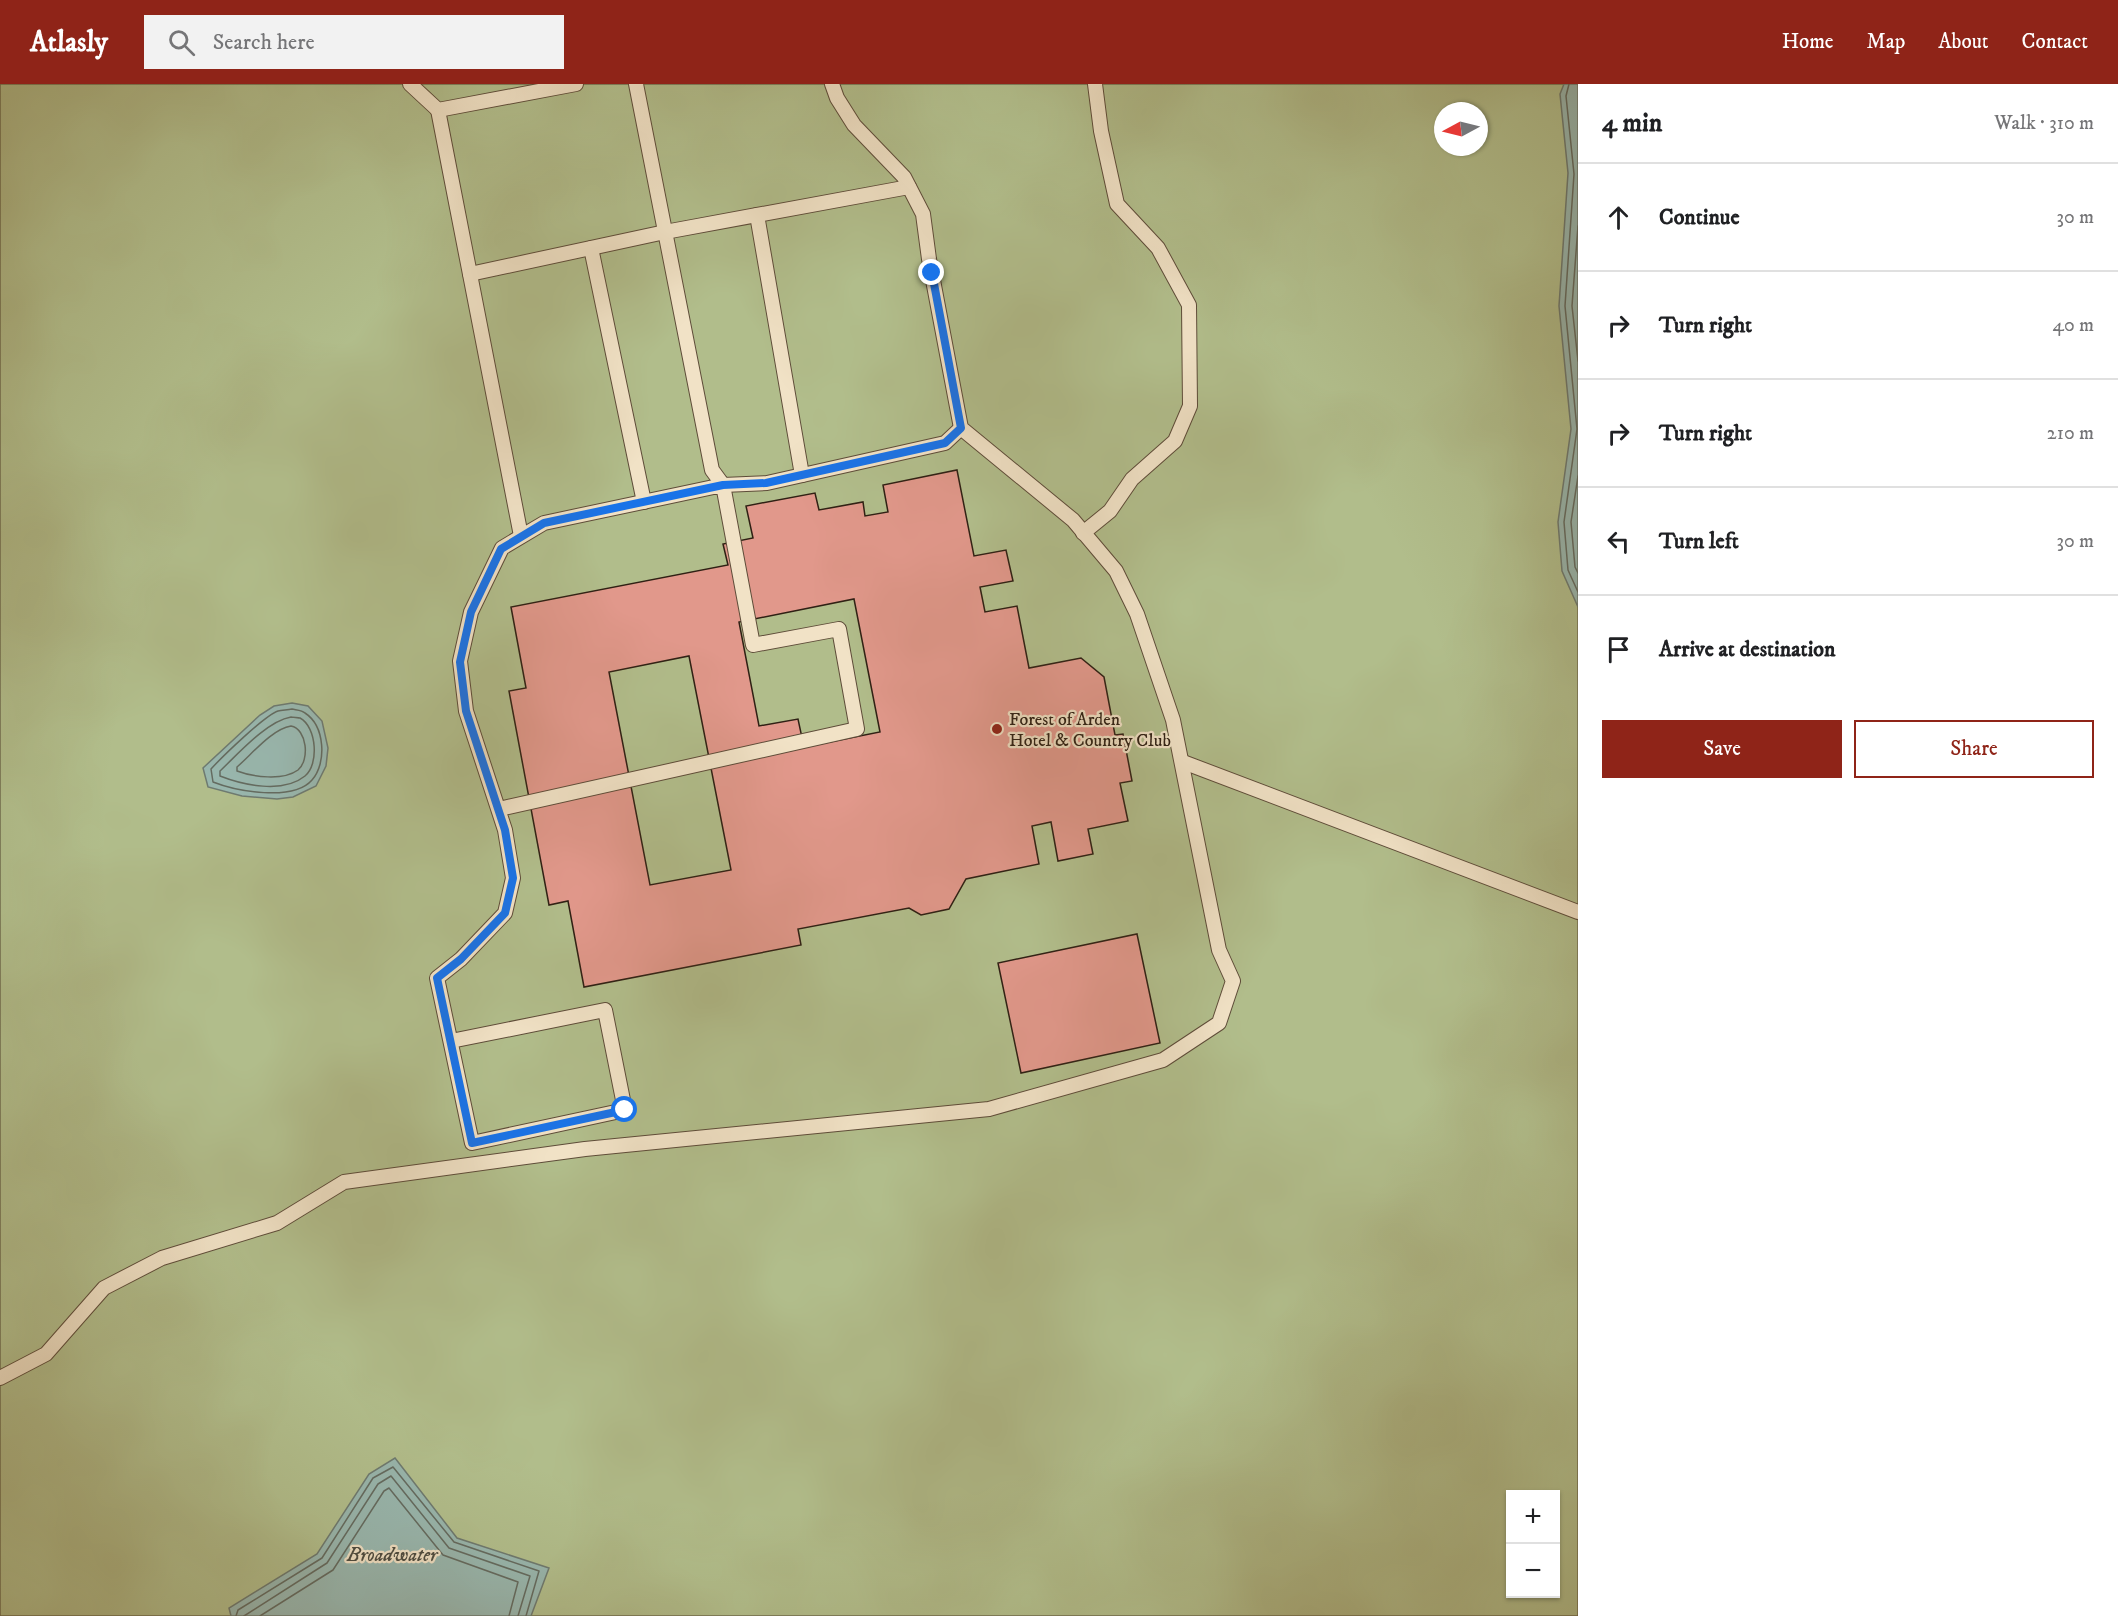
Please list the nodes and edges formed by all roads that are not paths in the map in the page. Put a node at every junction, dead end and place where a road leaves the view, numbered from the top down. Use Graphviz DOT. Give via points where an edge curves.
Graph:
graph roads {
  1 [pos="410,84"];
  2 [pos="576,84"];
  3 [pos="636,84"];
  4 [pos="832,84"];
  5 [pos="1095,84"];
  6 [pos="438,110"];
  7 [pos="909,187"];
  8 [pos="757,215"];
  9 [pos="665,232"];
  10 [pos="591,248"];
  11 [pos="470,274"];
  12 [pos="961,428"];
  13 [pos="802,475"];
  14 [pos="723,485"];
  15 [pos="644,502"];
  16 [pos="1083,533"];
  17 [pos="521,537"];
  18 [pos="1183,762"];
  19 [pos="499,809"];
  20 [pos="1578,912"];
  21 [pos="450,1041"];
  22 [pos="0,1378"];
  1 -- 6 [label="lane"];
  2 -- 6 [label="lane"];
  3 -- 9 [label="lane"];
  4 -- 7 [label="lane" via="854,125"];
  5 -- 16 [label="lane" via="1117,204 1158,248 1189,304 1190,406 1175,441 1132,479 1110,511"];
  6 -- 11 [label="lane"];
  7 -- 8 [label="lane"];
  7 -- 12 [label="lane" via="923,214"];
  8 -- 9 [label="lane"];
  8 -- 13 [label="lane"];
  9 -- 10 [label="lane"];
  9 -- 14 [label="lane" via="712,470"];
  10 -- 11 [label="lane"];
  10 -- 15 [label="lane"];
  11 -- 17 [label="lane"];
  12 -- 13 [label="lane" via="945,443"];
  12 -- 16 [label="lane" via="1073,520"];
  13 -- 14 [label="lane" via="766,483"];
  14 -- 15 [label="lane"];
  14 -- 19 [label="lane" via="753,645 839,629 857,729"];
  15 -- 17 [label="lane" via="544,523"];
  16 -- 18 [label="lane" via="1116,572 1137,614"];
  17 -- 19 [label="lane" via="501,549 471,612 460,662 466,711"];
  18 -- 20 [label="lane"];
  18 -- 22 [label="lane" via="1219,950 1233,981 1218,1023 1163,1060 989,1109 585,1149 344,1182 277,1222 162,1258 104,1288 46,1354"];
  19 -- 21 [label="lane" via="513,878 505,913 437,978"];
  21 -- 21 [label="lane" via="472,1143 625,1110 604,1010"];
}
